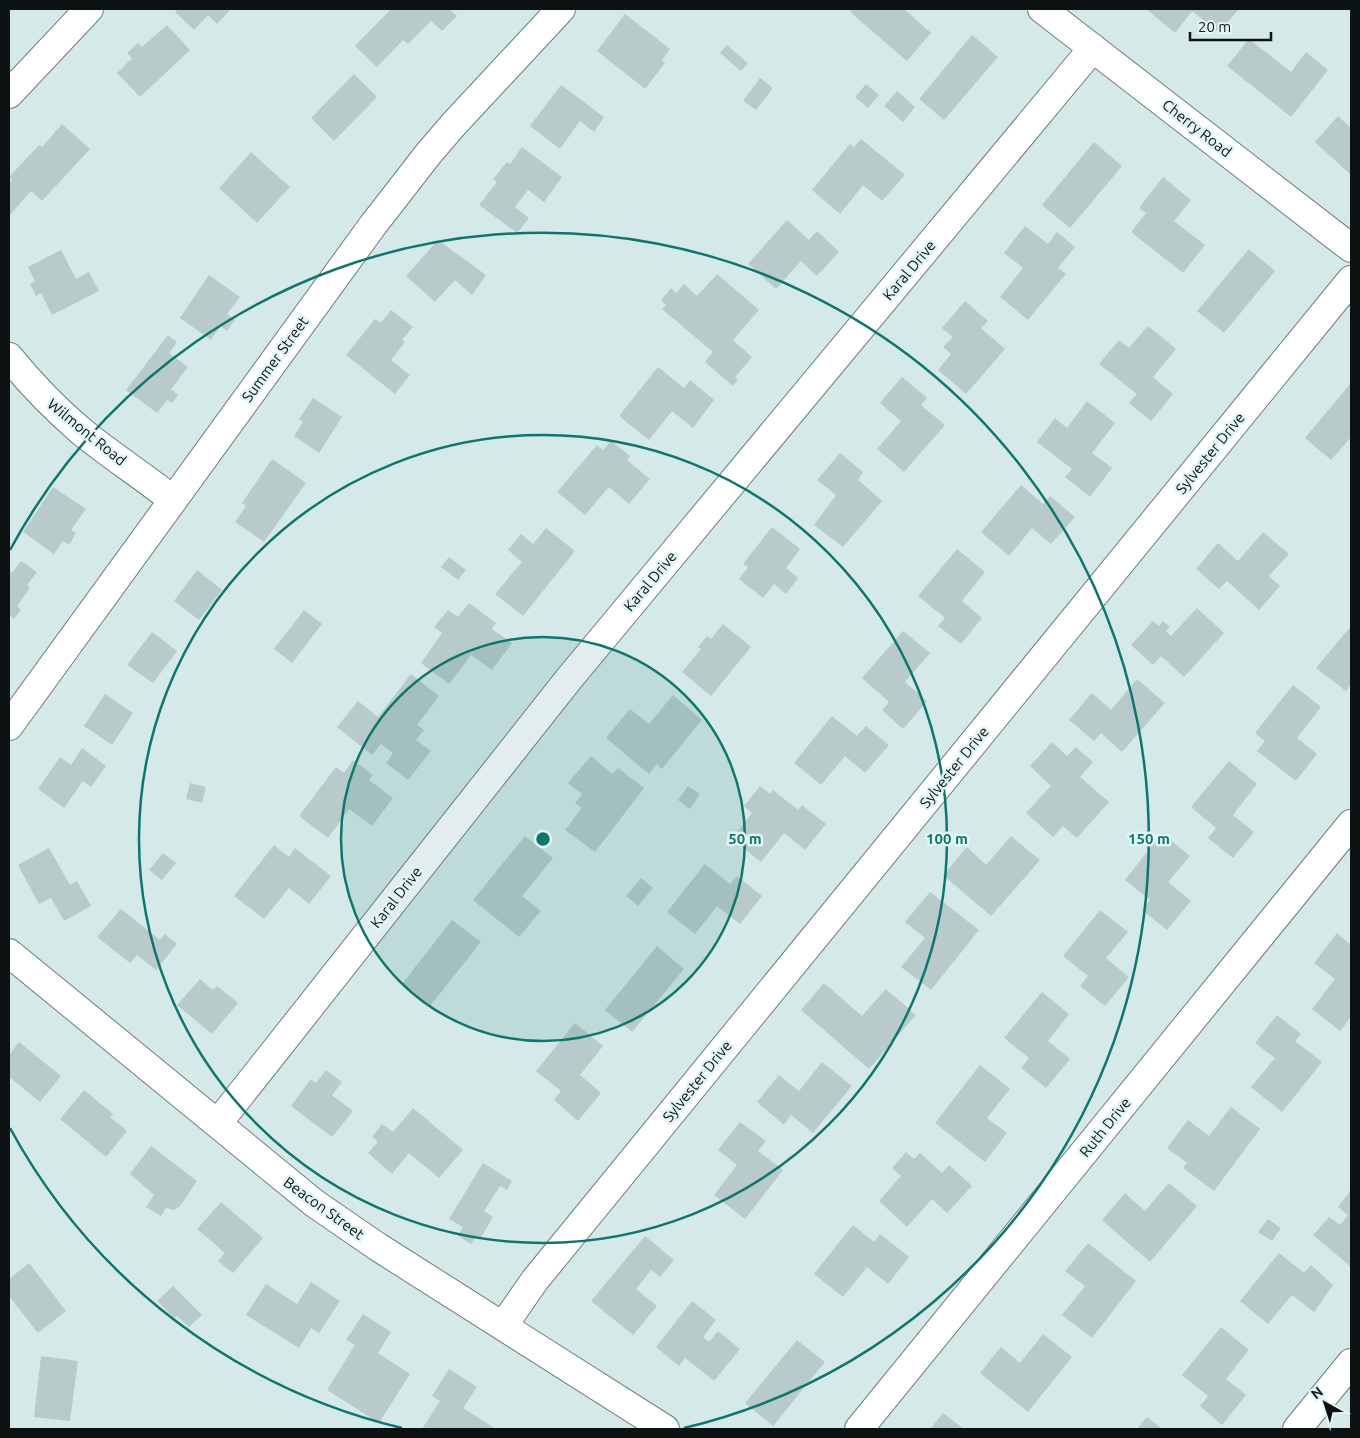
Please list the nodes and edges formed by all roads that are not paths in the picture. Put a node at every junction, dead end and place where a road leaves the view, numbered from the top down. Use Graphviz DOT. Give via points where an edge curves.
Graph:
graph roads {
  1 [pos="89,9"];
  2 [pos="561,9"];
  3 [pos="1042,9"];
  4 [pos="1093,48"];
  5 [pos="9,94"];
  6 [pos="1351,248"];
  7 [pos="1351,280"];
  8 [pos="9,357"];
  9 [pos="173,500"];
  10 [pos="9,726"];
  11 [pos="1351,824"];
  12 [pos="9,952"];
  13 [pos="218,1123"];
  14 [pos="503,1326"];
  15 [pos="1351,1363"];
  16 [pos="665,1429"];
  17 [pos="859,1429"];
  18 [pos="1297,1429"];
  1 -- 5 [label="street"];
  2 -- 9 [label="street, Summer Street" via="424,160 343,265"];
  3 -- 4 [label="street, Cherry Road"];
  4 -- 6 [label="street, Cherry Road"];
  4 -- 13 [label="street, Karal Drive" via="568,680"];
  7 -- 14 [label="street, Sylvester Drive" via="535,1280"];
  8 -- 9 [label="street, Wilmont Road" via="32,385 82,432"];
  9 -- 10 [label="street, Summer Street"];
  11 -- 17 [label="street, Ruth Drive"];
  12 -- 13 [label="street, Beacon Street"];
  13 -- 14 [label="street, Beacon Street" via="314,1203"];
  14 -- 16 [label="street, Beacon Street"];
  15 -- 18 [label="street"];
}
